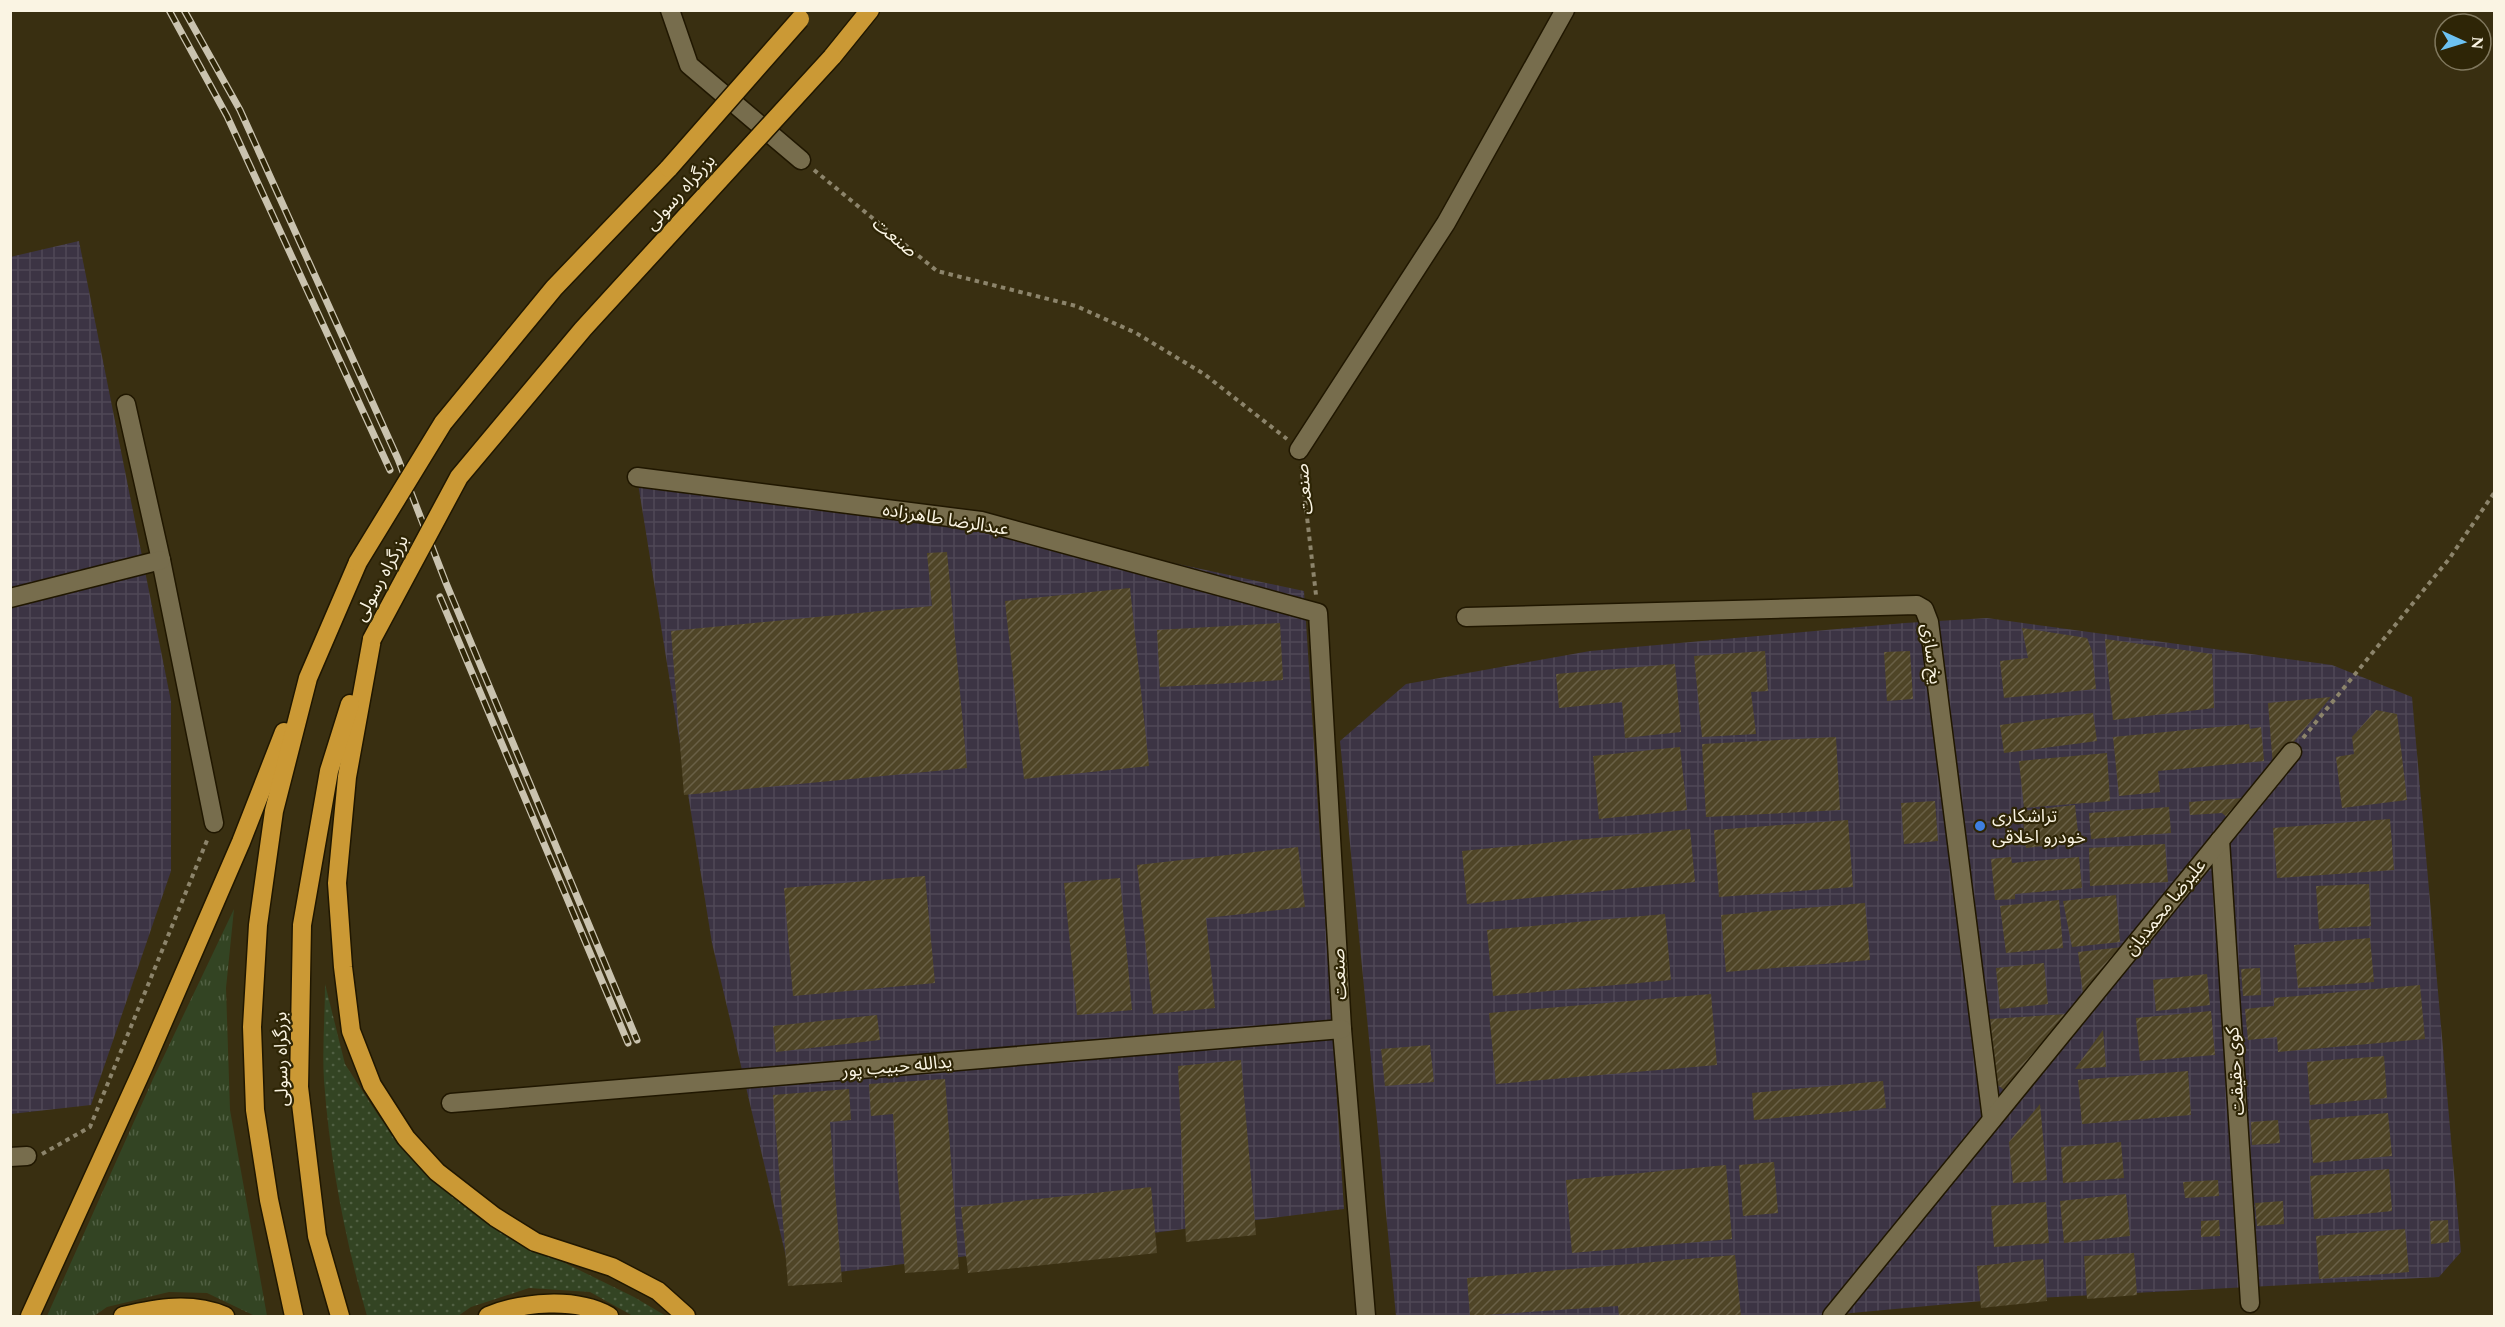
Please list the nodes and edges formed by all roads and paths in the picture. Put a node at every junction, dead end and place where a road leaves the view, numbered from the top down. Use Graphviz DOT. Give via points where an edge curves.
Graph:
graph roads {
  1 [pos="670,10"];
  2 [pos="870,10"];
  3 [pos="1565,10"];
  4 [pos="803,15"];
  5 [pos="801,160"];
  6 [pos="126,404"];
  7 [pos="1299,450"];
  8 [pos="637,477"];
  9 [pos="2494,494"];
  10 [pos="161,561"];
  11 [pos="10,598"];
  12 [pos="1318,613"];
  13 [pos="1466,616"];
  14 [pos="372,639"];
  15 [pos="308,678"];
  16 [pos="2292,752"];
  17 [pos="214,823"];
  18 [pos="2220,840"];
  19 [pos="1342,1029"];
  20 [pos="451,1103"];
  21 [pos="1992,1119"];
  22 [pos="19,1156"];
  23 [pos="2250,1303"];
  24 [pos="30,1317"];
  25 [pos="123,1317"];
  26 [pos="225,1317"];
  27 [pos="294,1317"];
  28 [pos="340,1317"];
  29 [pos="488,1317"];
  30 [pos="609,1317"];
  31 [pos="686,1317"];
  32 [pos="1366,1317"];
  33 [pos="1832,1317"];
  1 -- 5 [label="street" via="689,65"];
  2 -- 14 [label="highway, بزرگراه رسولی, bridge" via="832,57 583,329 459,477"];
  3 -- 7 [label="street" via="1446,223"];
  4 -- 15 [label="highway, بزرگراه رسولی, bridge" via="669,168 554,288 443,423 358,562"];
  5 -- 7 [label="path, صنعت" via="937,271 1076,306 1136,333 1204,374"];
  6 -- 10 [label="street"];
  7 -- 12 [label="path, صنعت"];
  8 -- 12 [label="street, عبدالرضا طاهرزاده" via="981,521"];
  9 -- 16 [label="path" via="2449,559"];
  10 -- 11 [label="street"];
  10 -- 17 [label="street"];
  12 -- 19 [label="street, صنعت"];
  13 -- 21 [label="street, یخ سازی" via="1917,605 1924,609 1929,622"];
  14 -- 28 [label="highway, بزرگراه رسولی" via="329,771 302,925 299,1087 316,1236"];
  14 -- 31 [label="highway" via="347,777 337,883 351,1031 372,1085 414,1147 437,1172 495,1217 535,1242 612,1268 658,1291"];
  15 -- 24 [label="highway" via="144,1066"];
  15 -- 27 [label="highway, بزرگراه رسولی" via="274,811 258,925 252,1027 255,1110"];
  16 -- 18 [label="street, علیرضا محمدیان"];
  17 -- 22 [label="path" via="90,1127 45,1154"];
  18 -- 21 [label="street, علیرضا محمدیان"];
  18 -- 23 [label="street, کوی حقیقت"];
  19 -- 20 [label="street, یدالله حبیب پور"];
  19 -- 32 [label="street, صنعت"];
  21 -- 33 [label="street, علیرضا محمدیان"];
  25 -- 26 [label="highway" via="156,1309 192,1307"];
  29 -- 30 [label="highway" via="511,1308 556,1305 586,1307"];
}
